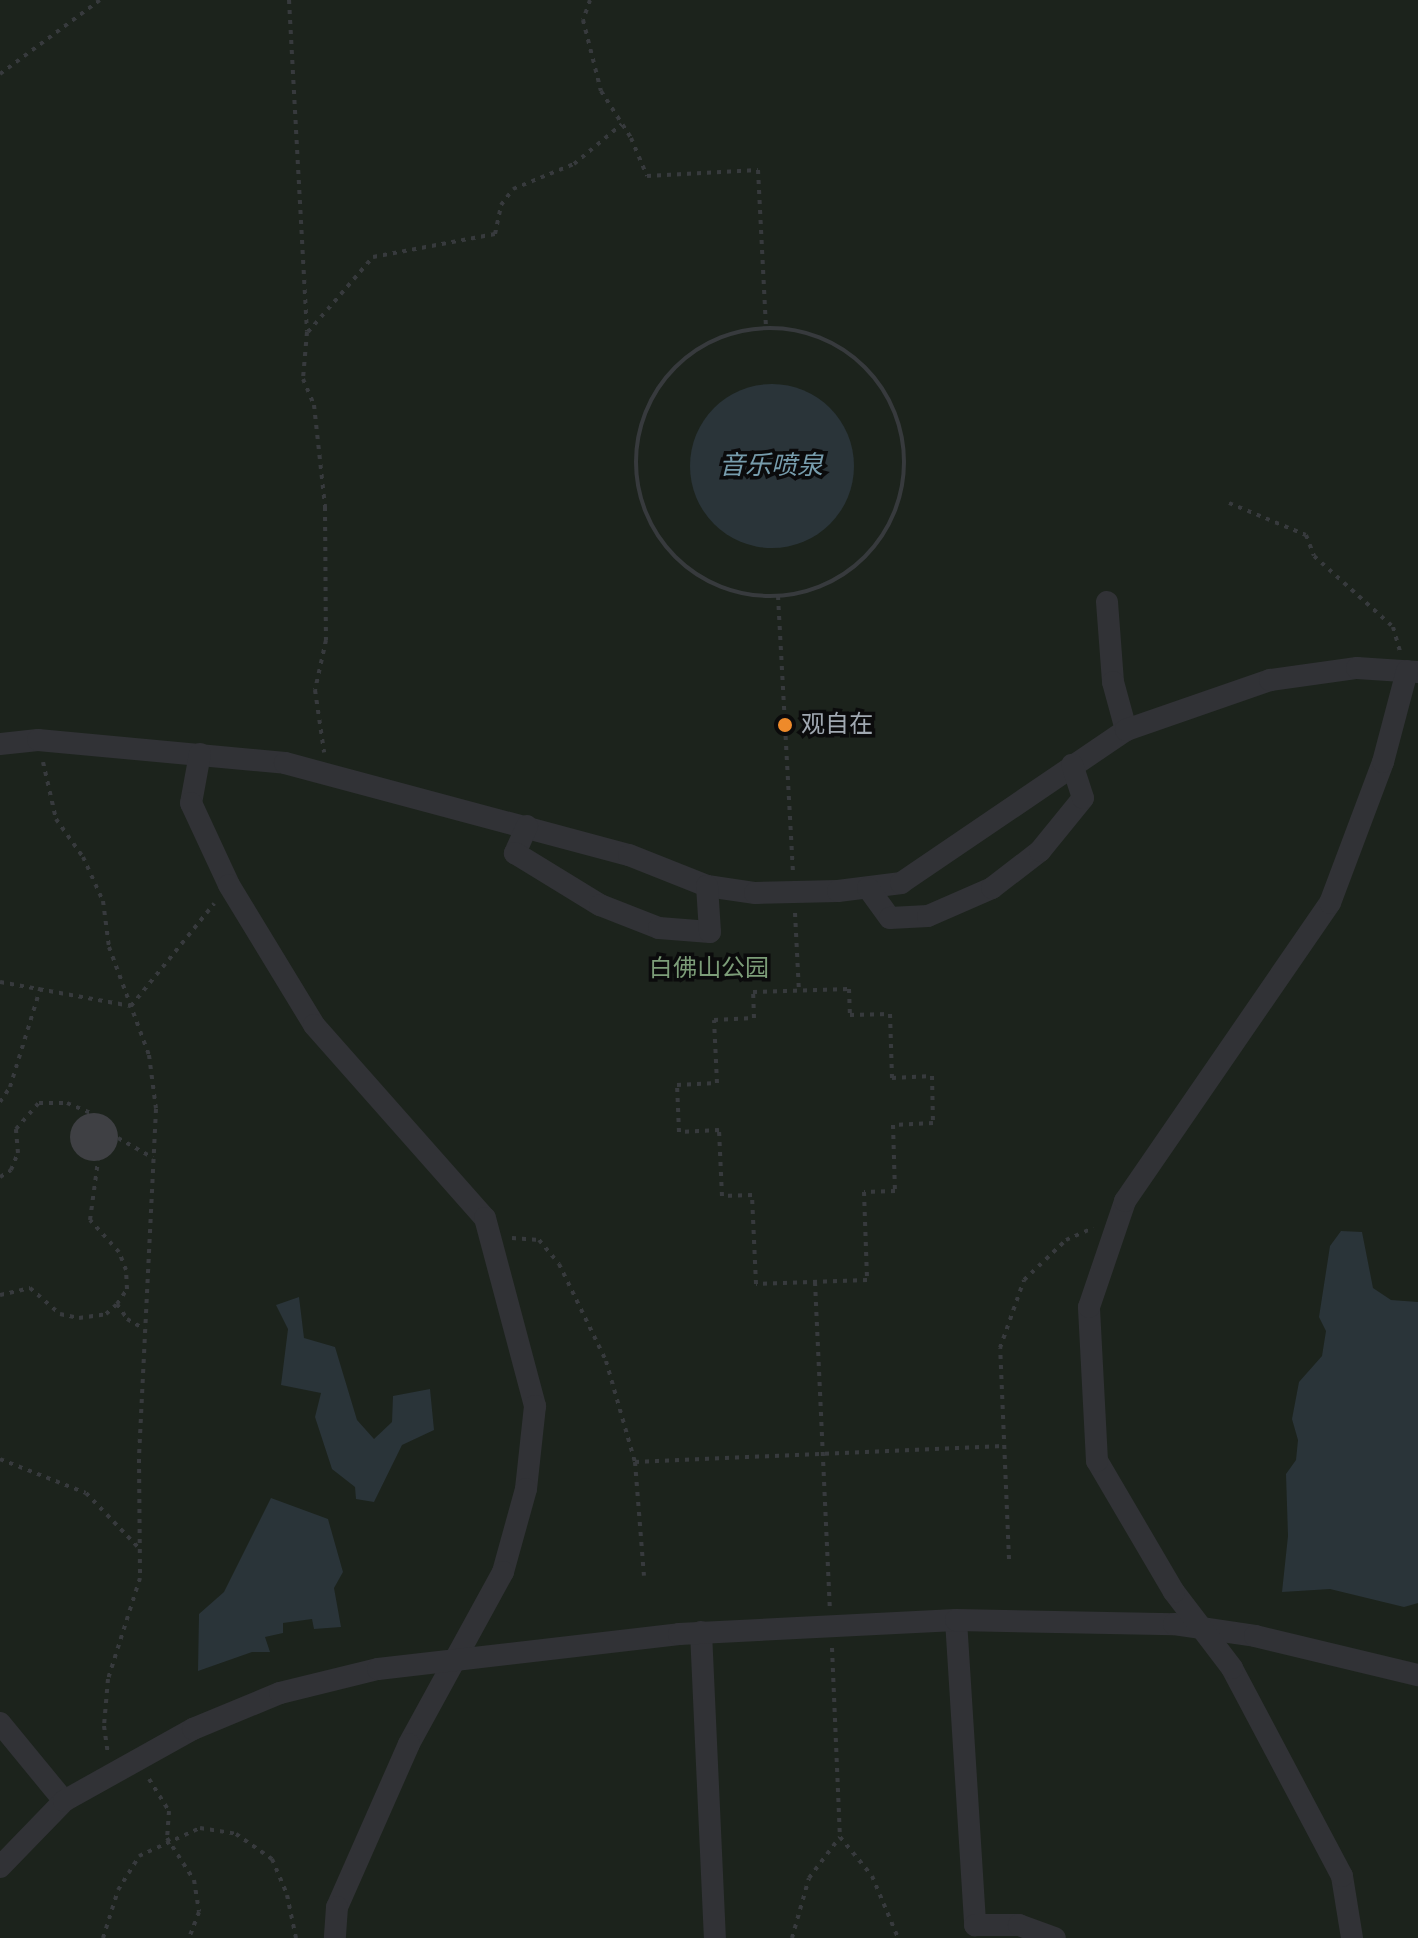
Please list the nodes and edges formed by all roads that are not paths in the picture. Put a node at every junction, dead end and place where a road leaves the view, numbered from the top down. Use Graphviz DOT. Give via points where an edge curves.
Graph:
graph roads {
  1 [pos="1107,602"];
  2 [pos="1412,671"];
  3 [pos="1126,730"];
  4 [pos="0,744"];
  5 [pos="200,754"];
  6 [pos="1072,765"];
  7 [pos="527,826"];
  8 [pos="707,886"];
  9 [pos="868,888"];
  10 [pos="956,1620"];
  11 [pos="1202,1628"];
  12 [pos="701,1632"];
  13 [pos="456,1659"];
  14 [pos="1418,1675"];
  15 [pos="0,1723"];
  16 [pos="64,1801"];
  17 [pos="0,1867"];
  18 [pos="335,1938"];
  19 [pos="715,1938"];
  20 [pos="1055,1938"];
  21 [pos="1352,1938"];
  1 -- 3 [label="lane" via="1113,682"];
  2 -- 3 [label="lane" via="1357,668 1270,680"];
  2 -- 11 [label="lane" via="1330,903 1164,1139 1120,1215 1089,1307 1097,1461 1174,1592"];
  3 -- 6 [label="lane"];
  4 -- 5 [label="lane" via="38,740"];
  5 -- 7 [label="lane" via="285,763"];
  5 -- 13 [label="lane" via="191,803 229,885 314,1025 485,1218 535,1406 526,1489 503,1572"];
  6 -- 9 [label="lane" via="901,883"];
  6 -- 9 [label="lane" via="1083,798 1040,851 992,888 928,916 890,918"];
  7 -- 8 [label="lane" via="629,855"];
  7 -- 8 [label="lane" via="515,853 600,905 659,928 710,932"];
  8 -- 9 [label="lane" via="794,892"];
  10 -- 11 [label="lane"];
  10 -- 12 [label="lane"];
  10 -- 20 [label="lane" via="975,1925 1019,1925"];
  11 -- 14 [label="lane"];
  11 -- 21 [label="lane" via="1232,1668 1342,1876"];
  12 -- 13 [label="lane"];
  12 -- 19 [label="lane"];
  13 -- 16 [label="lane" via="378,1669 280,1693 193,1729"];
  13 -- 18 [label="lane" via="409,1744 337,1907"];
  15 -- 16 [label="lane"];
  16 -- 17 [label="lane"];
}
